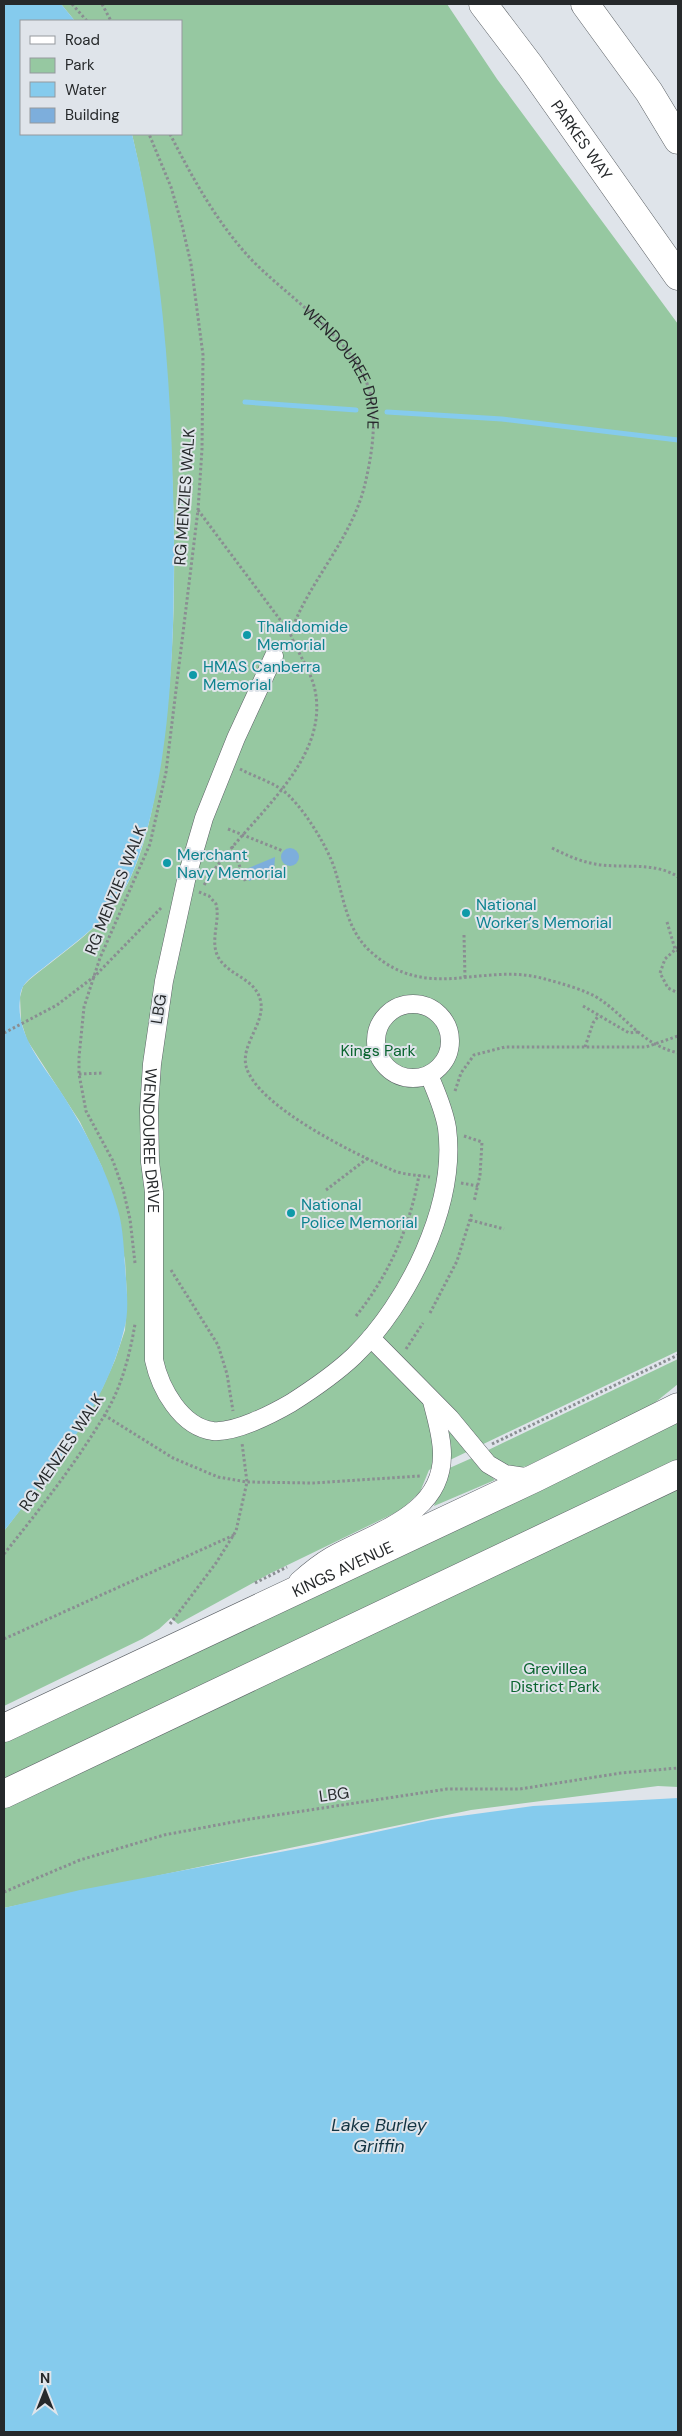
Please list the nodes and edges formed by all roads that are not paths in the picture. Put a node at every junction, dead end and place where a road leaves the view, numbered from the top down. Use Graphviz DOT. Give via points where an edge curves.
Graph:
graph roads {
  1 [pos="483,4"];
  2 [pos="585,4"];
  3 [pos="678,140"];
  4 [pos="678,276"];
  5 [pos="274,656"];
  6 [pos="429,1075"];
  7 [pos="371,1338"];
  8 [pos="432,1401"];
  9 [pos="678,1406"];
  10 [pos="678,1474"];
  11 [pos="535,1478"];
  12 [pos="277,1600"];
  13 [pos="4,1728"];
  14 [pos="4,1794"];
  1 -- 4 [label="main road, PARKES WAY"];
  2 -- 3 [label="main road" via="649,92"];
  5 -- 7 [label="street, WENDOUREE DRIVE" via="204,818 186,876 167,965 152,1064 149,1117 154,1192 156,1367 166,1391 183,1414 197,1426 218,1431 246,1424 297,1399 341,1368"];
  6 -- 6 [label="street" via="400,1076 385,1065 379,1055 376,1038 380,1026 390,1012 401,1006 424,1006 439,1015 446,1024 450,1036 448,1053 443,1064"];
  6 -- 7 [label="street, WENDOUREE DRIVE" via="447,1130 447,1161 441,1200 415,1272"];
  7 -- 8 [label="street" via="398,1362"];
  8 -- 11 [label="street" via="491,1466 505,1474"];
  8 -- 12 [label="street" via="442,1456 439,1477 427,1499 406,1518 317,1565"];
  9 -- 11 [label="main road, KINGS AVENUE"];
  10 -- 14 [label="main road"];
  11 -- 12 [label="main road, KINGS AVENUE"];
  12 -- 13 [label="main road, KINGS AVENUE"];
}
